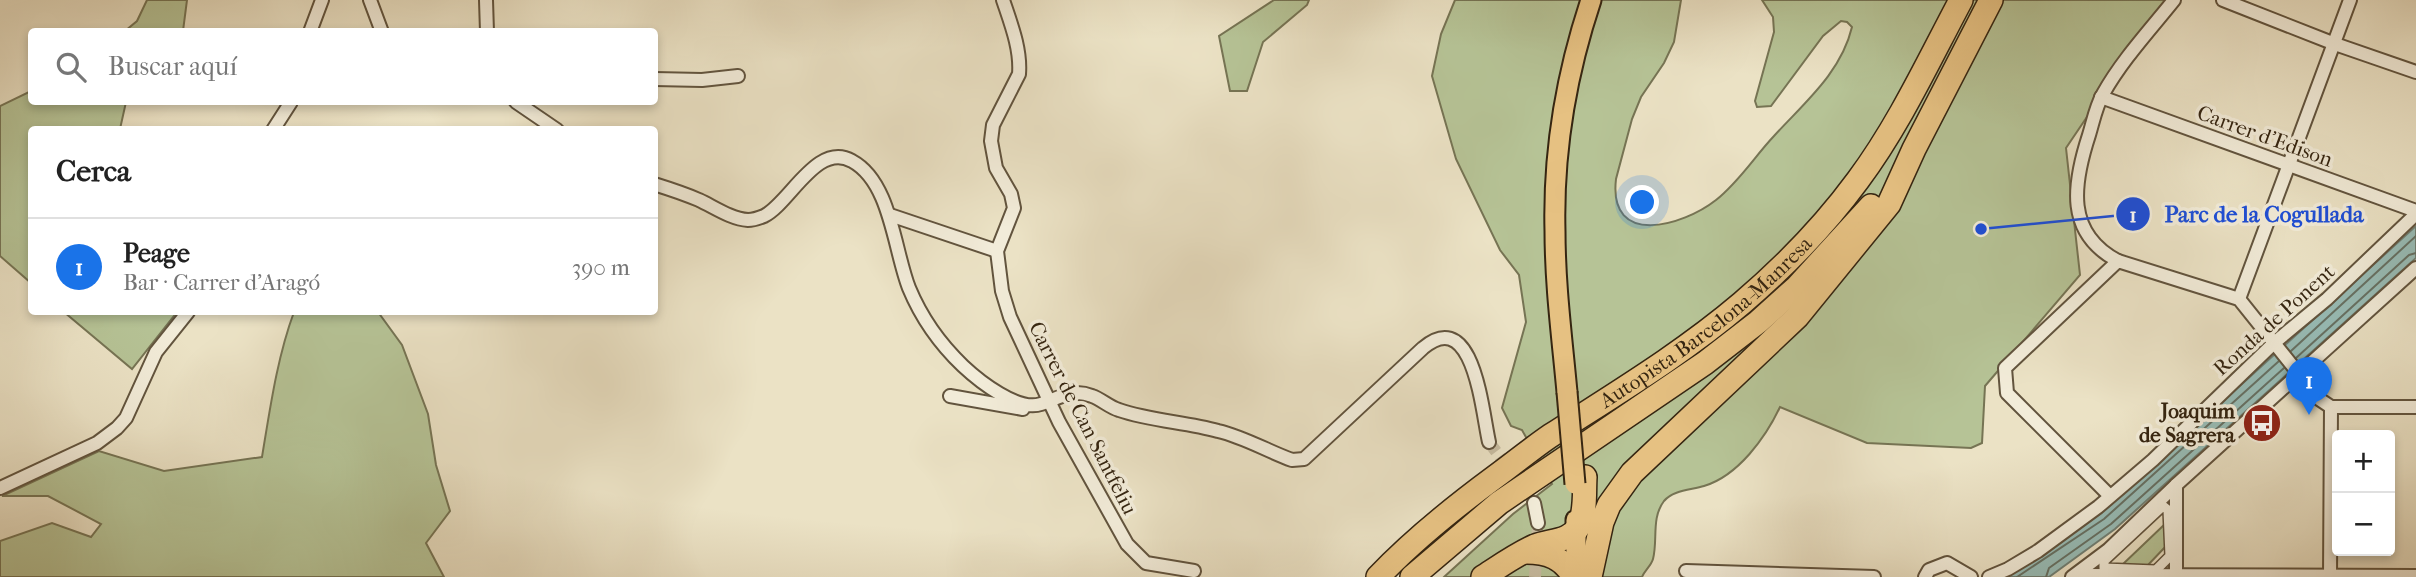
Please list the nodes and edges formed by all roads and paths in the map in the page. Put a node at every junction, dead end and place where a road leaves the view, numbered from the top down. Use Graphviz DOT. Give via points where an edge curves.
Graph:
graph roads {
  1 [pos="322,0"];
  2 [pos="370,0"];
  3 [pos="486,0"];
  4 [pos="1003,0"];
  5 [pos="1591,0"];
  6 [pos="1602,0"];
  7 [pos="1961,0"];
  8 [pos="1991,0"];
  9 [pos="2174,0"];
  10 [pos="2223,0"];
  11 [pos="2350,0"];
  12 [pos="312,28"];
  13 [pos="380,28"];
  14 [pos="487,28"];
  15 [pos="2335,44"];
  16 [pos="2416,72"];
  17 [pos="737,76"];
  18 [pos="658,79"];
  19 [pos="2101,97"];
  20 [pos="289,105"];
  21 [pos="520,105"];
  22 [pos="276,126"];
  23 [pos="551,126"];
  24 [pos="1914,149"];
  25 [pos="2288,164"];
  26 [pos="658,185"];
  27 [pos="2416,212"];
  28 [pos="890,215"];
  29 [pos="997,251"];
  30 [pos="2118,261"];
  31 [pos="2416,268"];
  32 [pos="2239,299"];
  33 [pos="186,315"];
  34 [pos="2276,345"];
  35 [pos="2298,373"];
  36 [pos="1571,389"];
  37 [pos="950,396"];
  38 [pos="1050,400"];
  39 [pos="1033,406"];
  40 [pos="2331,407"];
  41 [pos="2416,407"];
  42 [pos="1489,442"];
  43 [pos="1580,481"];
  44 [pos="2176,485"];
  45 [pos="0,488"];
  46 [pos="2110,496"];
  47 [pos="1534,503"];
  48 [pos="1538,523"];
  49 [pos="1431,527"];
  50 [pos="1576,531"];
  51 [pos="1526,552"];
  52 [pos="2170,556"];
  53 [pos="1194,570"];
  54 [pos="1686,571"];
  55 [pos="2176,575"];
  56 [pos="2074,576"];
  57 [pos="2330,576"];
  58 [pos="2416,576"];
  59 [pos="1362,577"];
  60 [pos="1378,577"];
  61 [pos="1412,577"];
  62 [pos="1483,577"];
  63 [pos="1575,577"];
  64 [pos="1590,577"];
  65 [pos="1874,577"];
  66 [pos="1925,577"];
  67 [pos="1971,577"];
  68 [pos="1989,577"];
  1 -- 12 [label="street"];
  2 -- 13 [label="street"];
  3 -- 14 [label="street"];
  4 -- 29 [label="street, Carrer de Can Santfeliu" via="1019,66 991,133 993,160 1012,194 1014,208"];
  5 -- 36 [label="main road" via="1565,99 1555,184 1556,279"];
  6 -- 36 [label="main road" via="1580,75 1567,162 1565,265"];
  7 -- 49 [label="highway, Autopista Barcelona-Manresa" via="1859,180 1775,272 1697,339 1548,438"];
  8 -- 24 [label="highway"];
  9 -- 19 [label="street"];
  10 -- 15 [label="street"];
  11 -- 15 [label="street"];
  15 -- 16 [label="street"];
  15 -- 25 [label="street"];
  17 -- 18 [label="street"];
  19 -- 25 [label="street, Carrer d'Edison"];
  19 -- 30 [label="street" via="2077,183 2078,218 2095,246"];
  20 -- 22 [label="street"];
  21 -- 23 [label="street"];
  24 -- 61 [label="highway" via="1853,226 1758,322 1499,503"];
  24 -- 64 [label="highway" via="1889,204 1797,317 1619,489 1598,533"];
  25 -- 27 [label="street, Carrer d'Edison"];
  25 -- 32 [label="street"];
  26 -- 28 [label="street" via="748,219 767,214 822,161 843,157 872,181"];
  27 -- 34 [label="street, Ronda de Ponent"];
  28 -- 29 [label="street"];
  28 -- 39 [label="street" via="909,286 929,326 978,379 1007,398"];
  29 -- 38 [label="street, Carrer de Can Santfeliu" via="1010,317"];
  30 -- 32 [label="street"];
  30 -- 46 [label="street" via="2005,368 2007,393"];
  31 -- 35 [label="street"];
  32 -- 34 [label="street"];
  33 -- 45 [label="street" via="156,352 117,428 97,443"];
  34 -- 35 [label="street"];
  34 -- 46 [label="street, Ronda de Ponent"];
  35 -- 40 [label="street"];
  35 -- 44 [label="street"];
  36 -- 43 [label="main road, bridge"];
  37 -- 39 [label="street" via="1024,409"];
  38 -- 39 [label="street"];
  38 -- 42 [label="street" via="1072,392 1092,396 1122,411 1218,431 1292,460 1304,459 1423,348 1438,338 1450,338 1463,346 1478,383"];
  38 -- 53 [label="street, Carrer de Can Santfeliu" via="1073,449 1136,555 1146,563"];
  40 -- 41 [label="street"];
  40 -- 57 [label="street"];
  43 -- 50 [label="highway" via="1582,518"];
  43 -- 64 [label="main road" via="1589,522"];
  44 -- 55 [label="street"];
  44 -- 56 [label="street"];
  46 -- 68 [label="street, Ronda de Ponent" via="2046,546"];
  47 -- 48 [label="street"];
  49 -- 59 [label="highway" via="1397,547"];
  49 -- 60 [label="highway, Autopista Barcelona-Manresa"];
  50 -- 51 [label="highway"];
  50 -- 63 [label="main road"];
  51 -- 62 [label="highway"];
  51 -- 63 [label="highway" via="1550,554"];
  52 -- 52 [label="street" via="2156,570 2107,569 2103,565 2162,506 2168,510"];
  54 -- 65 [label="street"];
  55 -- 56 [label="street"];
  55 -- 57 [label="street"];
  57 -- 58 [label="street"];
  66 -- 67 [label="street" via="1929,570 1947,563"];
}
